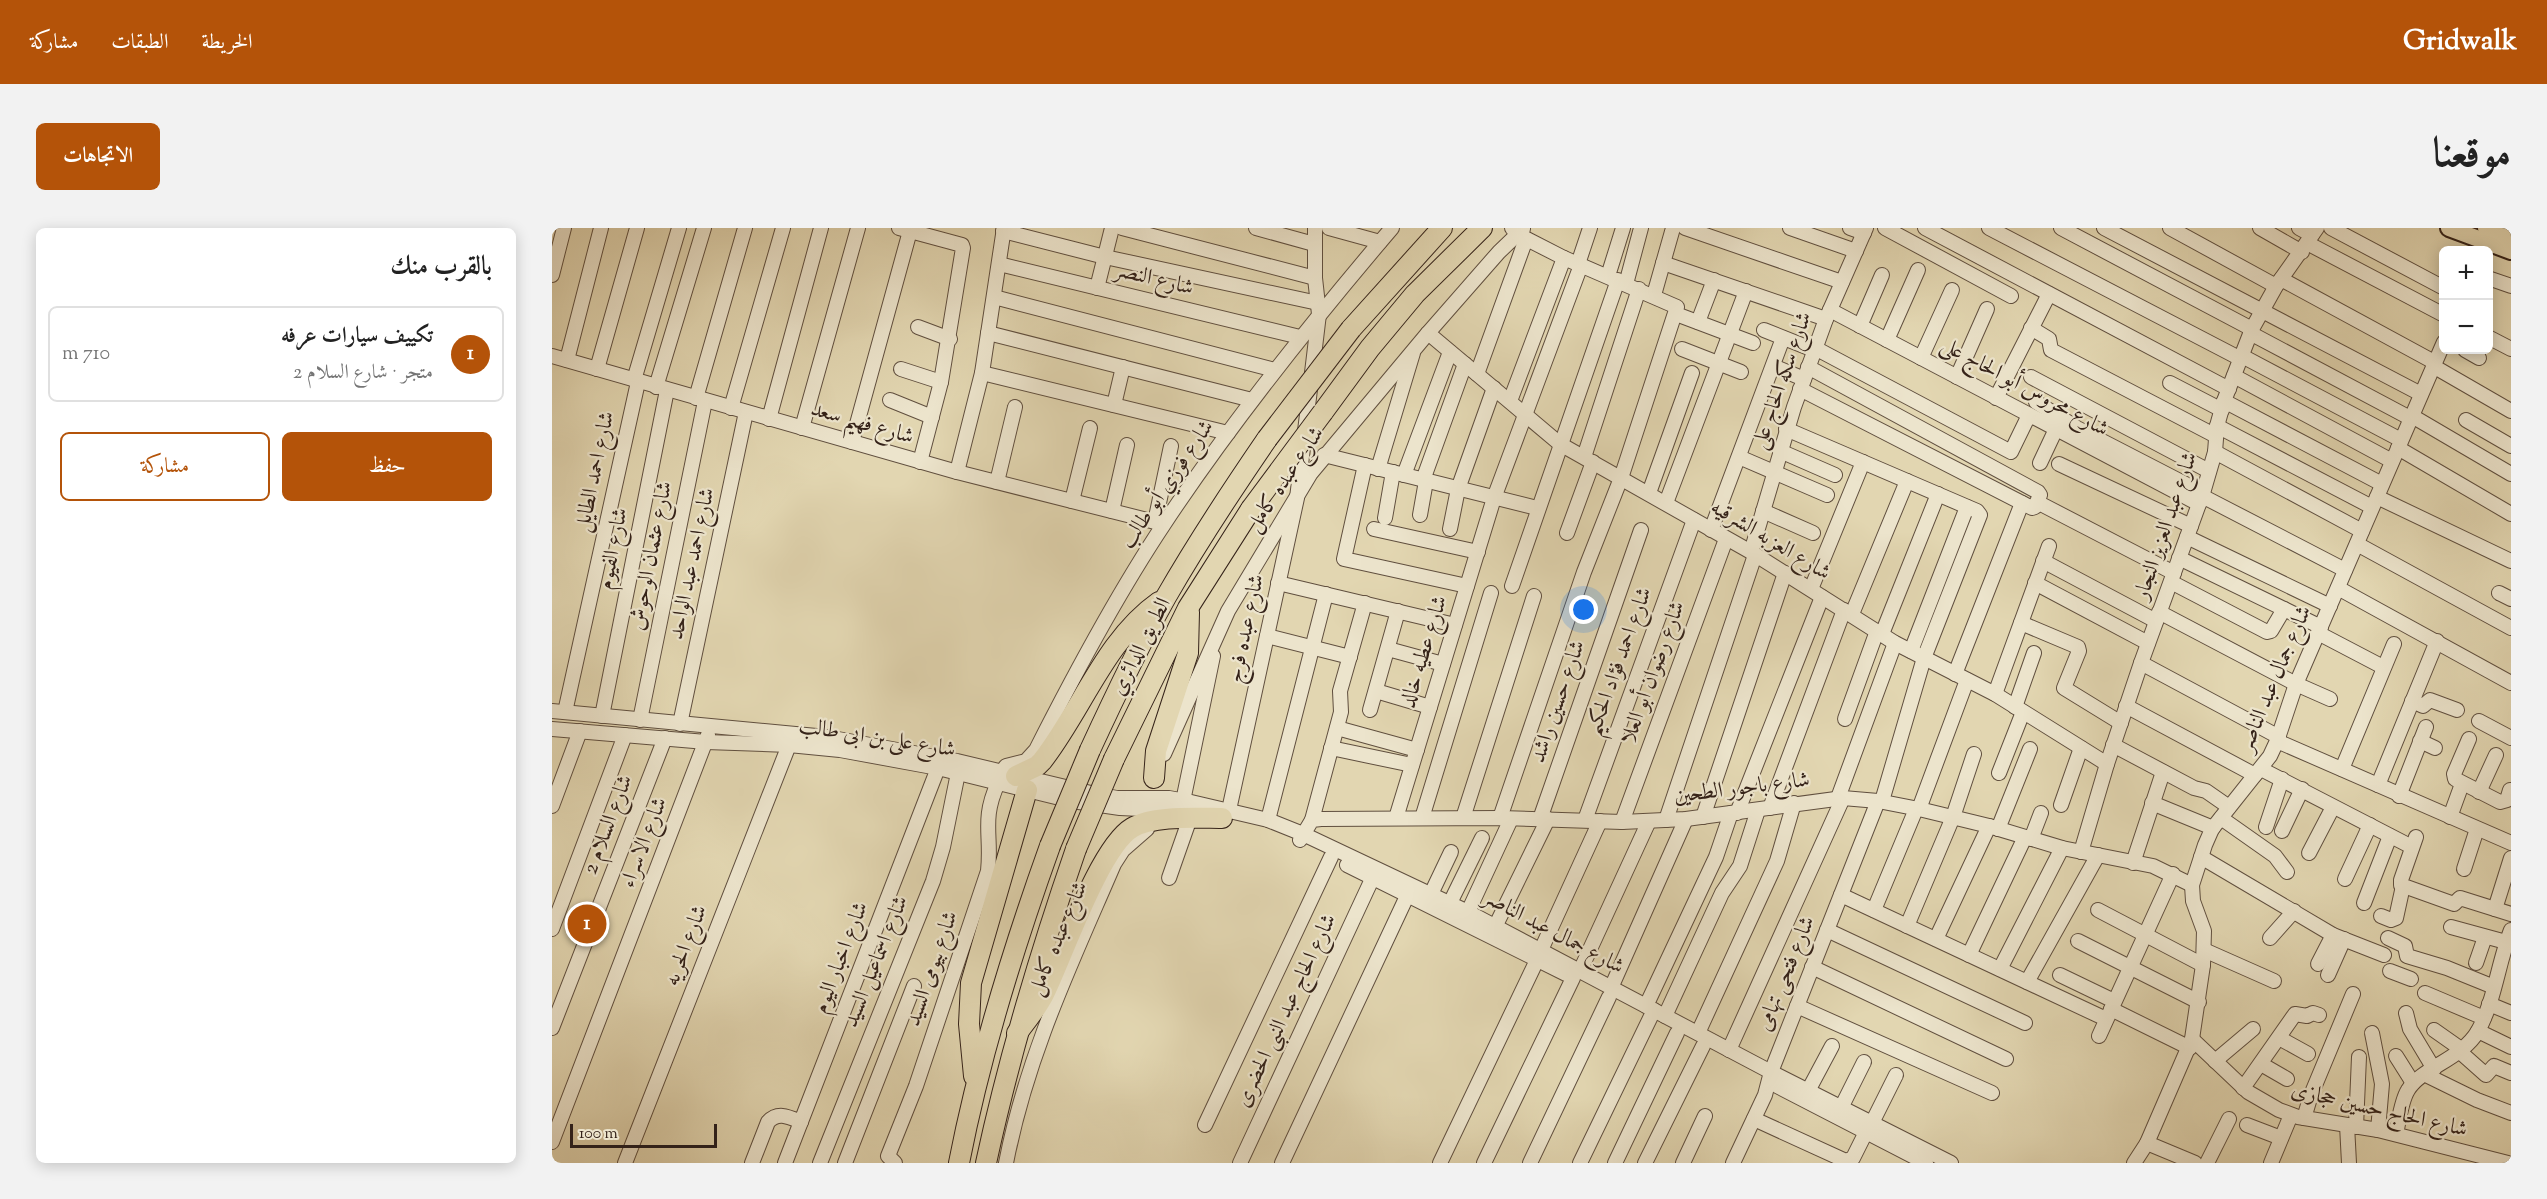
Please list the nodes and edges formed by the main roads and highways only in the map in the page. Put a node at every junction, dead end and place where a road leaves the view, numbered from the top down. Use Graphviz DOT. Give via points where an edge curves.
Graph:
graph roads {
  1 [pos="1442,228"];
  2 [pos="2449,228"];
  3 [pos="1476,233"];
  4 [pos="2494,236"];
  5 [pos="2511,251"];
  6 [pos="1166,597"];
  7 [pos="1188,608"];
  8 [pos="1154,778"];
  9 [pos="1229,816"];
  10 [pos="1017,1033"];
  11 [pos="976,1089"];
  12 [pos="959,1163"];
  13 [pos="986,1163"];
  1 -- 6 [label="highway, الطريق الدائري, bridge" via="1351,329 1268,439"];
  2 -- 4 [label="main road"];
  3 -- 7 [label="highway, الطريق الدائري, bridge" via="1415,294 1370,348 1251,509"];
  4 -- 5 [label="main road"];
  6 -- 11 [label="highway, الطريق الدائري, bridge" via="1120,685 1050,846 1007,973"];
  6 -- 11 [label="highway" via="1133,624 1037,766 1010,780 971,983 969,1024"];
  7 -- 8 [label="highway" via="1188,653 1156,751"];
  7 -- 10 [label="highway, الطريق الدائري, bridge" via="1114,759 1076,849"];
  9 -- 10 [label="highway" via="1146,822 1122,837 1098,873 1044,994"];
  10 -- 13 [label="highway, الطريق الدائري"];
  11 -- 12 [label="highway, الطريق الدائري"];
}
